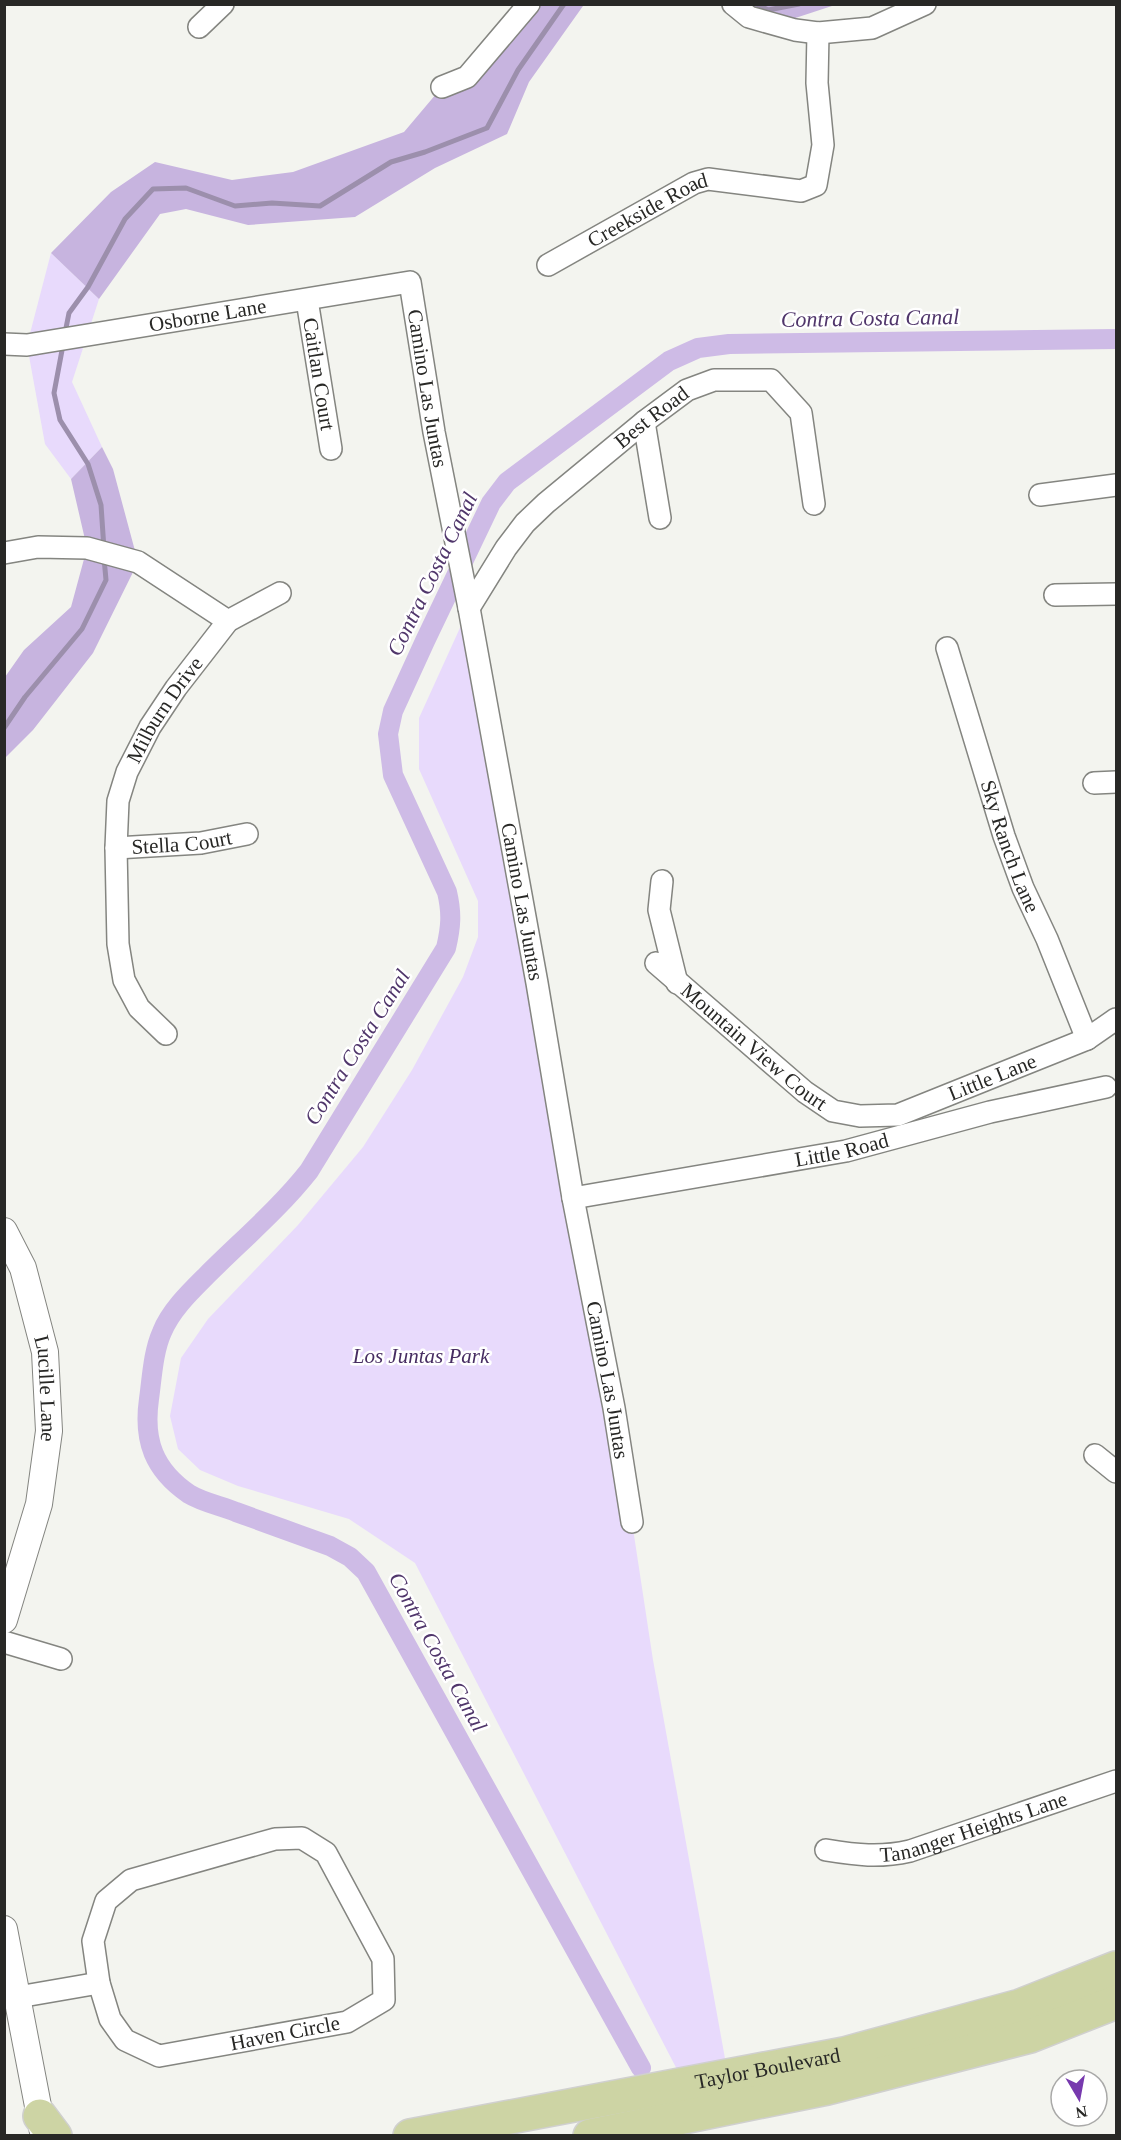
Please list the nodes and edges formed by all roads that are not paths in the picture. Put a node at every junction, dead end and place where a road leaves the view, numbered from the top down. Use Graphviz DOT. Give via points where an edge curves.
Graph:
graph roads {
  1 [pos="223,4"];
  2 [pos="529,4"];
  3 [pos="733,4"];
  4 [pos="925,4"];
  5 [pos="199,27"];
  6 [pos="818,33"];
  7 [pos="442,87"];
  8 [pos="548,266"];
  9 [pos="410,282"];
  10 [pos="307,300"];
  11 [pos="4,344"];
  12 [pos="644,422"];
  13 [pos="331,449"];
  14 [pos="1116,485"];
  15 [pos="1041,495"];
  16 [pos="814,504"];
  17 [pos="660,518"];
  18 [pos="4,553"];
  19 [pos="280,593"];
  20 [pos="1116,594"];
  21 [pos="1055,595"];
  22 [pos="467,600"];
  23 [pos="228,621"];
  24 [pos="947,648"];
  25 [pos="1116,782"];
  26 [pos="1094,783"];
  27 [pos="247,834"];
  28 [pos="116,848"];
  29 [pos="662,881"];
  30 [pos="656,963"];
  31 [pos="677,983"];
  32 [pos="1116,1019"];
  33 [pos="166,1034"];
  34 [pos="1087,1039"];
  35 [pos="1106,1087"];
  36 [pos="860,1116"];
  37 [pos="573,1198"];
  38 [pos="4,1231"];
  39 [pos="1095,1455"];
  40 [pos="1116,1472"];
  41 [pos="632,1522"];
  42 [pos="4,1620"];
  43 [pos="4,1642"];
  44 [pos="61,1659"];
  45 [pos="1116,1781"];
  46 [pos="826,1850"];
  47 [pos="4,1929"];
  48 [pos="1116,1968"];
  49 [pos="99,1983"];
  50 [pos="18,1997"];
  51 [pos="1116,2002"];
  52 [pos="46,2129"];
  53 [pos="410,2136"];
  54 [pos="590,2136"];
  1 -- 5 [label="street"];
  2 -- 7 [label="street" via="467,76"];
  3 -- 6 [label="street" via="749,17"];
  4 -- 6 [label="street" via="872,28"];
  6 -- 8 [label="street, Creekside Road" via="817,83 823,145 816,185 801,191 708,179 694,183"];
  9 -- 10 [label="street, Osborne Lane"];
  9 -- 22 [label="street, Camino Las Juntas"];
  10 -- 11 [label="street, Osborne Lane" via="27,345"];
  10 -- 13 [label="street, Caitlan Court"];
  12 -- 16 [label="street, Best Road" via="687,390 714,380 771,380 801,412"];
  12 -- 17 [label="street"];
  12 -- 22 [label="street, Best Road" via="525,523"];
  14 -- 15 [label="street"];
  18 -- 23 [label="street" via="38,547 87,548 138,562"];
  19 -- 23 [label="street"];
  20 -- 21 [label="street"];
  22 -- 37 [label="street, Camino Las Juntas"];
  23 -- 28 [label="street, Milburn Drive" via="176,688 127,772 118,801"];
  24 -- 34 [label="street, Sky Ranch Lane" via="1004,836"];
  25 -- 26 [label="street"];
  27 -- 28 [label="street, Stella Court" via="201,843"];
  28 -- 33 [label="street, Milburn Drive" via="118,945 124,980 139,1008"];
  29 -- 31 [label="street" via="659,910"];
  30 -- 31 [label="street, Mountain View Court"];
  31 -- 36 [label="street, Mountain View Court" via="805,1092 834,1111"];
  32 -- 34 [label="street, Little Lane"];
  34 -- 36 [label="street, Little Lane" via="898,1115"];
  35 -- 37 [label="street, Little Road" via="990,1112 846,1151"];
  37 -- 41 [label="street, Camino Las Juntas"];
  38 -- 42 [label="street, Lucille Lane" via="23,1268 45,1352 49,1431 39,1504"];
  39 -- 40 [label="street"];
  43 -- 44 [label="street"];
  45 -- 46 [label="street, Tananger Heights Lane" via="910,1851 867,1856"];
  47 -- 50 [label="street"];
  48 -- 53 [label="main road, Taylor Boulevard" via="1020,2006 844,2054"];
  49 -- 49 [label="street, Haven Circle" via="93,1941 106,1901 131,1880 274,1839 302,1838 326,1853 383,1959 384,2000 347,2022 159,2056 125,2040 110,2019"];
  49 -- 50 [label="street"];
  50 -- 52 [label="street"];
  51 -- 54 [label="main road, Taylor Boulevard" via="1030,2036 838,2086"];
}
